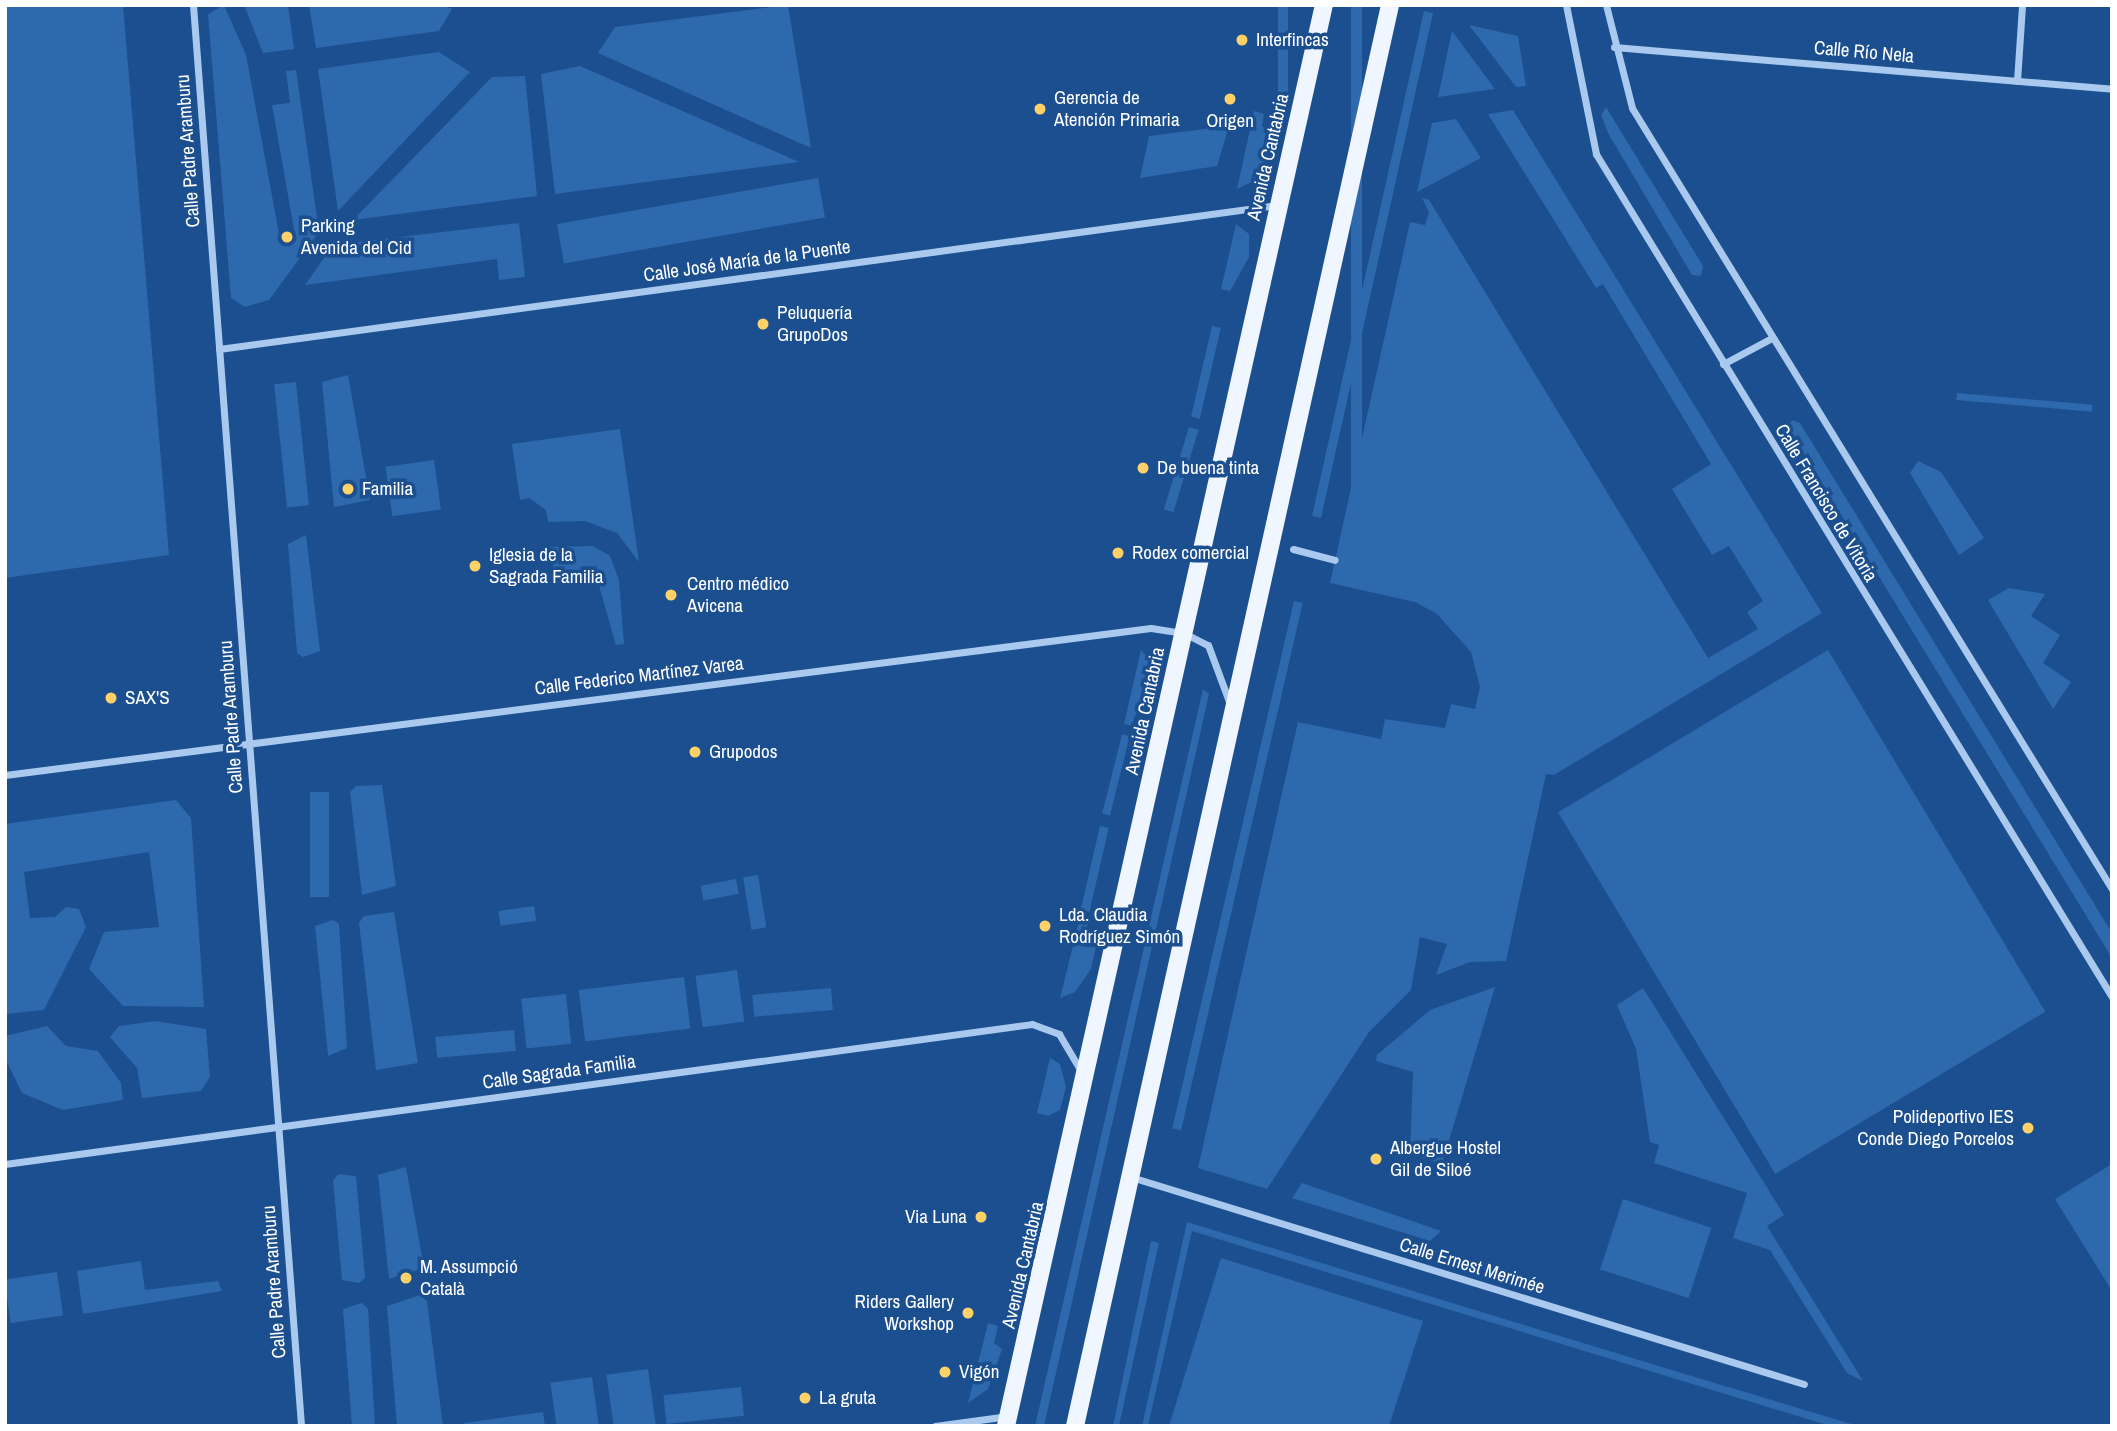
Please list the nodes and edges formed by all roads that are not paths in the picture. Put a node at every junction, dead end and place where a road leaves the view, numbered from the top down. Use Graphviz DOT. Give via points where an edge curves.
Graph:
graph roads {
  1 [pos="193,5"];
  2 [pos="1324,5"];
  3 [pos="1390,5"];
  4 [pos="1566,5"];
  5 [pos="1606,5"];
  6 [pos="2022,5"];
  7 [pos="1614,47"];
  8 [pos="2017,81"];
  9 [pos="2112,89"];
  10 [pos="1278,205"];
  11 [pos="1772,338"];
  12 [pos="219,349"];
  13 [pos="1723,364"];
  14 [pos="1293,550"];
  15 [pos="1335,560"];
  16 [pos="1184,633"];
  17 [pos="1231,708"];
  18 [pos="249,742"];
  19 [pos="5,775"];
  20 [pos="2112,889"];
  21 [pos="2112,997"];
  22 [pos="1084,1084"];
  23 [pos="278,1127"];
  24 [pos="5,1164"];
  25 [pos="1130,1177"];
  26 [pos="1804,1384"];
  27 [pos="1007,1421"];
  28 [pos="301,1426"];
  29 [pos="936,1426"];
  30 [pos="1075,1426"];
  1 -- 12 [label="street, Calle Padre Aramburu"];
  2 -- 10 [label="main road, Avenida Cantabria"];
  3 -- 17 [label="main road"];
  4 -- 13 [label="street, Calle Francisco de Vitoria" via="1596,154"];
  5 -- 7 [label="street, Calle Francisco de Vitoria"];
  6 -- 8 [label="street"];
  7 -- 8 [label="street, Calle Río Nela"];
  7 -- 11 [label="street, Calle Francisco de Vitoria" via="1632,108"];
  8 -- 9 [label="street, Calle Río Nela"];
  10 -- 12 [label="street, Calle José María de la Puente"];
  10 -- 16 [label="main road, Avenida Cantabria"];
  11 -- 13 [label="street"];
  11 -- 20 [label="street, Calle Francisco de Vitoria"];
  12 -- 18 [label="street, Calle Padre Aramburu"];
  13 -- 21 [label="street, Calle Francisco de Vitoria"];
  14 -- 15 [label="street"];
  16 -- 17 [label="street" via="1208,645"];
  16 -- 18 [label="street, Calle Federico Martínez Varea" via="1115,631"];
  16 -- 22 [label="main road, Avenida Cantabria"];
  17 -- 25 [label="main road"];
  18 -- 19 [label="street, Calle Federico Martínez Varea"];
  18 -- 23 [label="street, Calle Padre Aramburu"];
  22 -- 23 [label="street, Calle Sagrada Familia" via="1059,1034 1032,1024"];
  22 -- 27 [label="main road, Avenida Cantabria"];
  23 -- 24 [label="street, Calle Sagrada Familia"];
  23 -- 28 [label="street, Calle Padre Aramburu"];
  25 -- 26 [label="street, Calle Ernest Merimée"];
  25 -- 30 [label="main road"];
  27 -- 29 [label="street"];
}
